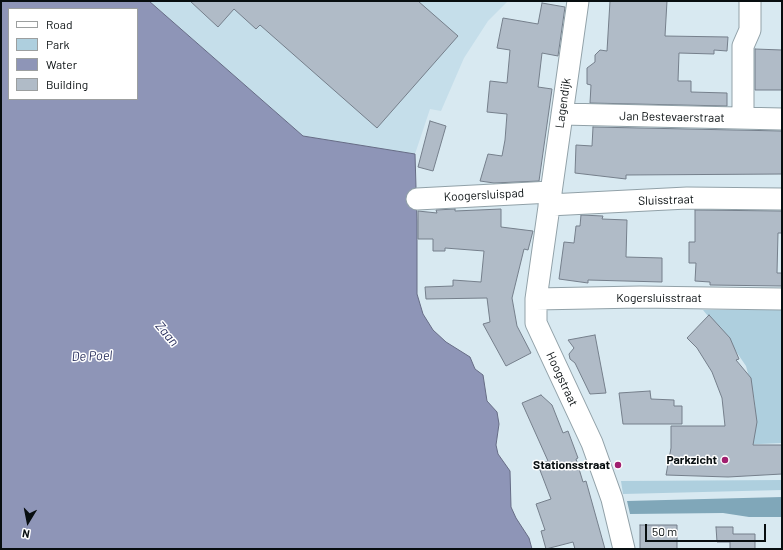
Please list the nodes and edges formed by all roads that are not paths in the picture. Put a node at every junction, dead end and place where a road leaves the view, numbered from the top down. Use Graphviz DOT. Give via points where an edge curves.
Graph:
graph roads {
  1 [pos="578,1"];
  2 [pos="750,1"];
  3 [pos="562,114"];
  4 [pos="743,118"];
  5 [pos="782,119"];
  6 [pos="550,198"];
  7 [pos="416,199"];
  8 [pos="782,199"];
  9 [pos="536,299"];
  10 [pos="782,300"];
  11 [pos="624,549"];
  1 -- 3 [label="street, Lagendijk"];
  2 -- 4 [label="street" via="750,30 743,46"];
  3 -- 4 [label="street, Jan Bestevaerstraat"];
  3 -- 6 [label="street, Lagendijk"];
  4 -- 5 [label="street, Jan Bestevaerstraat"];
  6 -- 7 [label="street, Koogersluispad"];
  6 -- 8 [label="street, Sluisstraat"];
  6 -- 9 [label="street, Hoogstraat"];
  9 -- 10 [label="street, Kogersluisstraat" via="640,297"];
  9 -- 11 [label="street, Hoogstraat" via="536,323 592,443 612,499"];
}
